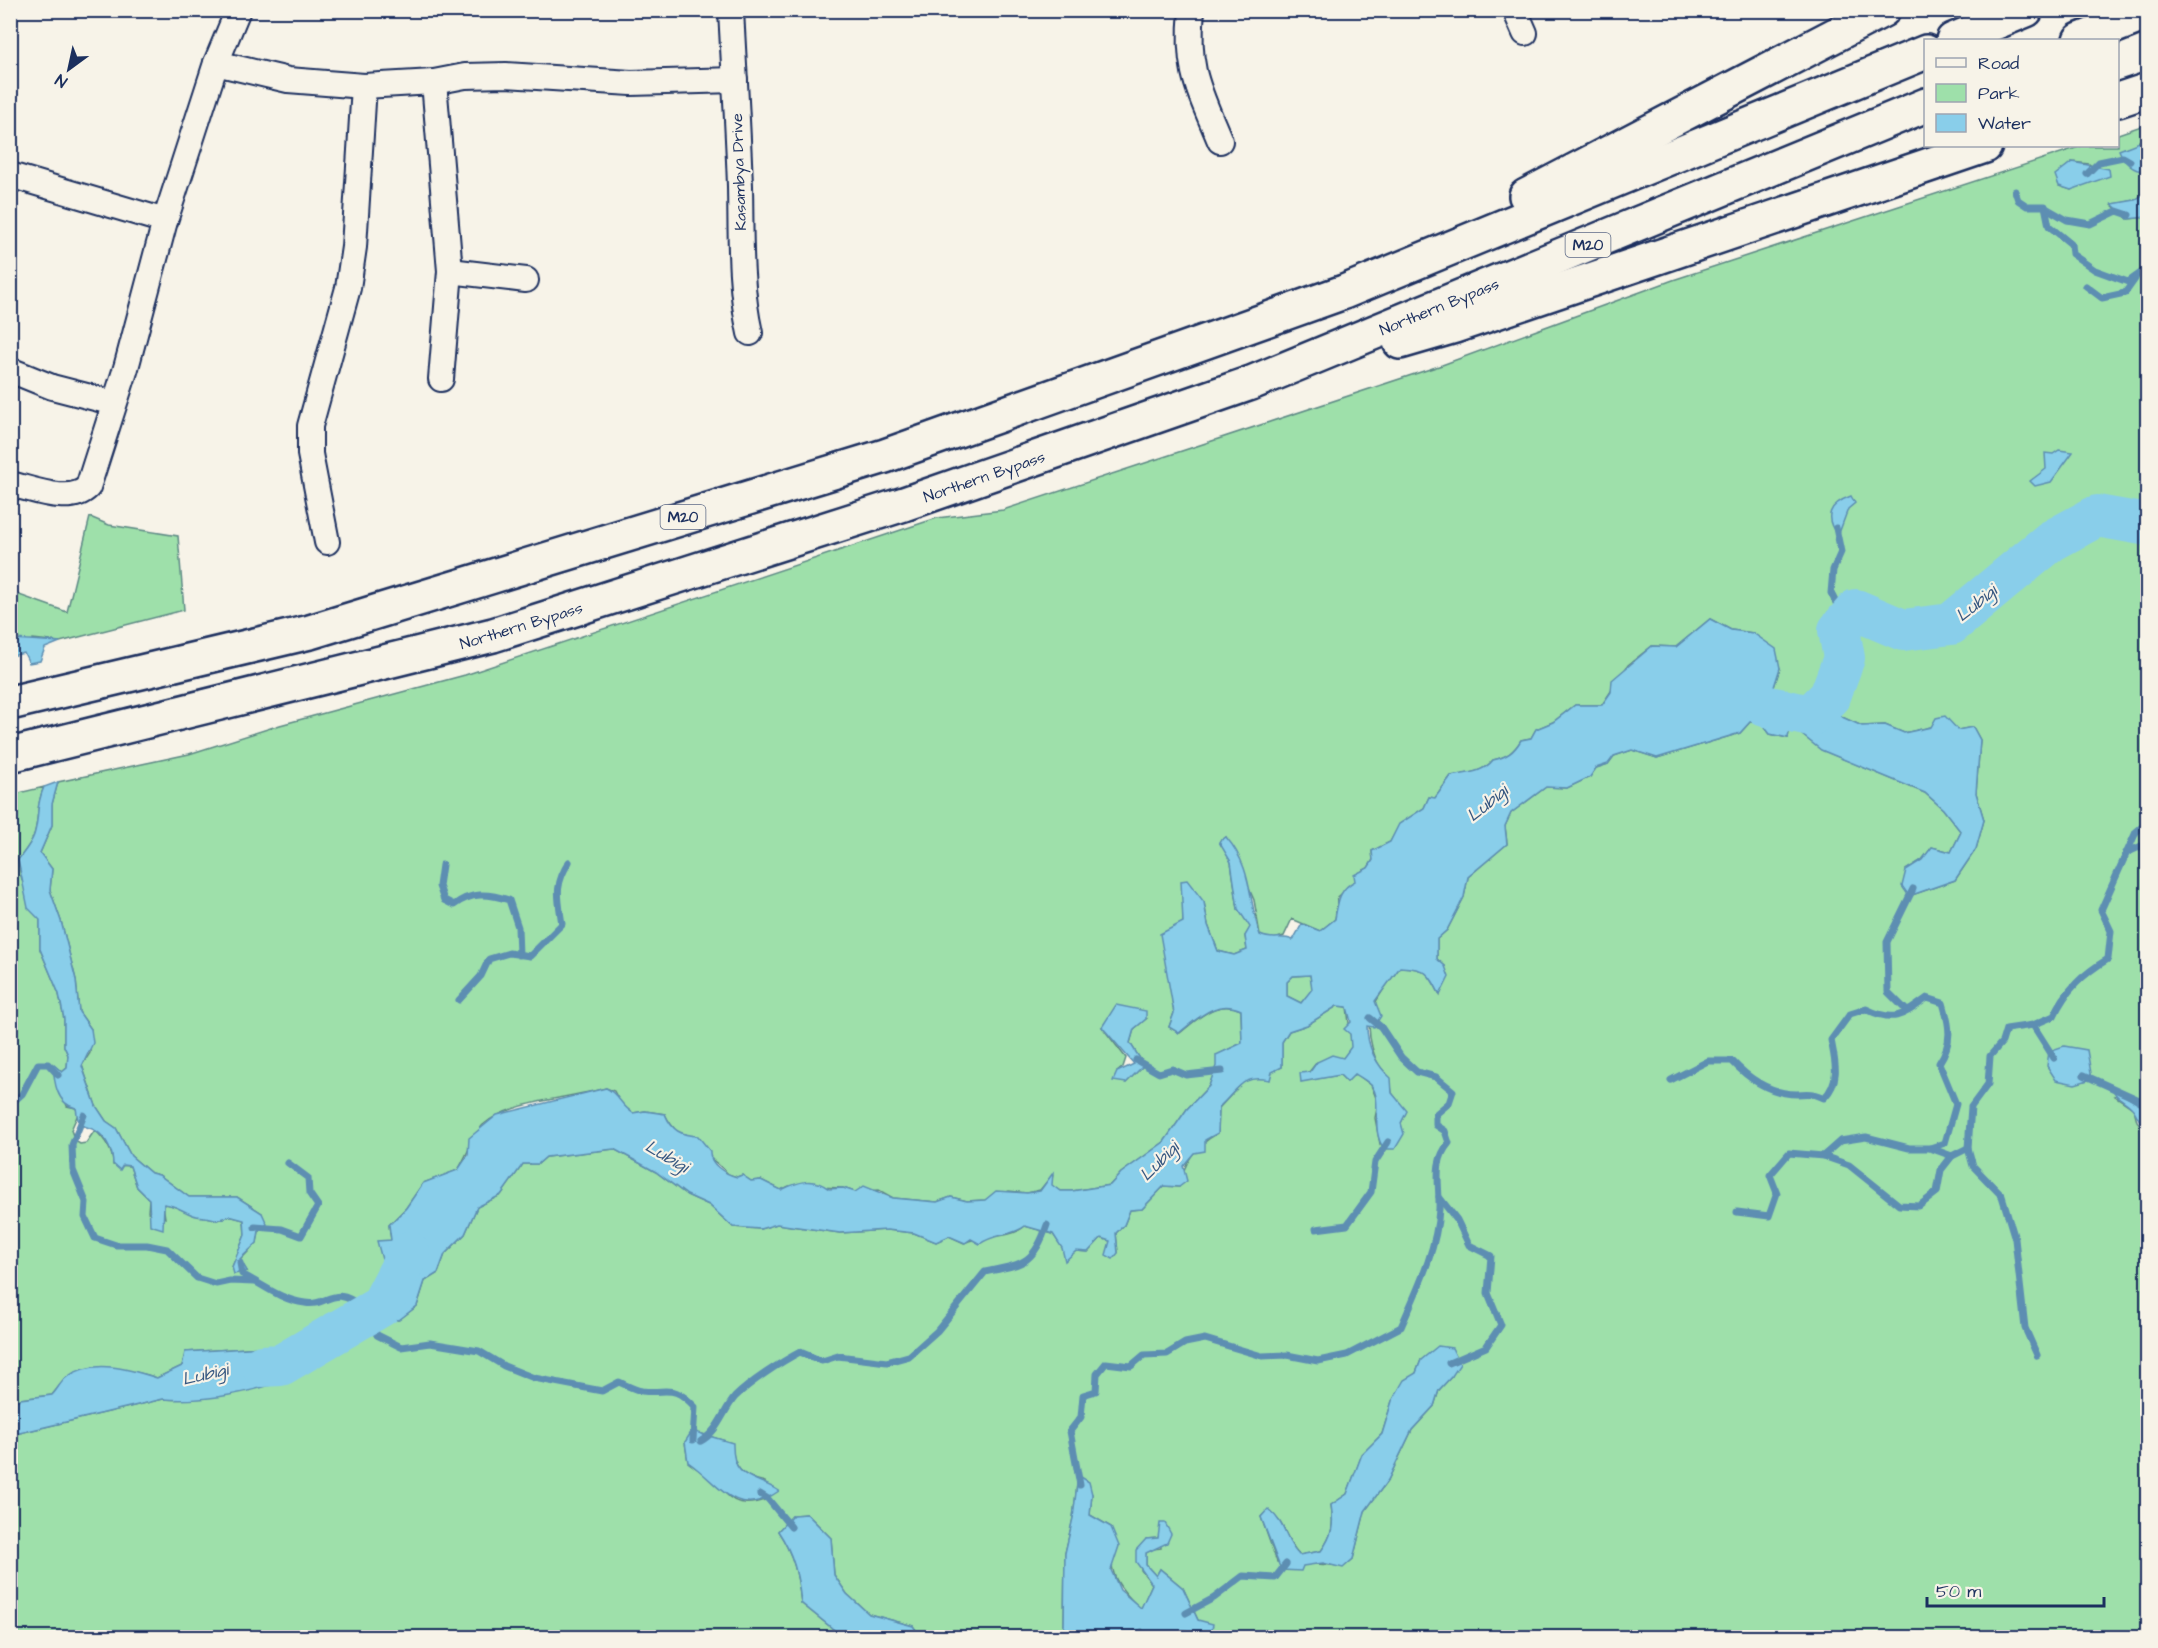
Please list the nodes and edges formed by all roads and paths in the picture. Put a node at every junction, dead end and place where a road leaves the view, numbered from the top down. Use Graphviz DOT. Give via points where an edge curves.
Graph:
graph roads {
  1 [pos="238,10"];
  2 [pos="732,10"];
  3 [pos="1192,10"];
  4 [pos="1515,10"];
  5 [pos="1883,10"];
  6 [pos="2026,10"];
  7 [pos="2148,12"];
  8 [pos="1525,33"];
  9 [pos="1955,39"];
  10 [pos="2082,39"];
  11 [pos="1924,53"];
  12 [pos="216,63"];
  13 [pos="735,80"];
  14 [pos="434,82"];
  15 [pos="364,86"];
  16 [pos="2148,90"];
  17 [pos="2119,100"];
  18 [pos="1924,106"];
  19 [pos="1220,141"];
  20 [pos="1982,147"];
  21 [pos="10,175"];
  22 [pos="165,221"];
  23 [pos="450,271"];
  24 [pos="526,280"];
  25 [pos="1344,292"];
  26 [pos="750,333"];
  27 [pos="10,370"];
  28 [pos="441,379"];
  29 [pos="1251,383"];
  30 [pos="114,403"];
  31 [pos="10,484"];
  32 [pos="327,542"];
  33 [pos="10,702"];
  34 [pos="10,754"];
  1 -- 12 [label="street"];
  2 -- 13 [label="street, Kasambya Drive"];
  3 -- 19 [label="street" via="1188,44 1191,65"];
  4 -- 8 [label="street"];
  5 -- 25 [label="highway"];
  6 -- 9 [label="highway"];
  7 -- 10 [label="highway"];
  11 -- 25 [label="highway, M20"];
  12 -- 15 [label="street" via="288,80"];
  12 -- 22 [label="street"];
  13 -- 14 [label="street" via="568,81 506,75"];
  13 -- 26 [label="street, Kasambya Drive" via="741,278"];
  14 -- 15 [label="street"];
  14 -- 23 [label="street"];
  15 -- 32 [label="street" via="348,288 310,426 310,454"];
  16 -- 17 [label="highway"];
  18 -- 29 [label="highway, Northern Bypass / M20"];
  20 -- 29 [label="highway" via="1455,326"];
  21 -- 22 [label="street"];
  22 -- 30 [label="street"];
  23 -- 24 [label="street"];
  23 -- 28 [label="street"];
  25 -- 33 [label="highway, M20" via="885,456 310,632"];
  27 -- 30 [label="street" via="52,387"];
  29 -- 34 [label="highway, Northern Bypass / M20" via="904,504 493,635"];
  30 -- 31 [label="street" via="93,476 81,494 70,496"];
}
